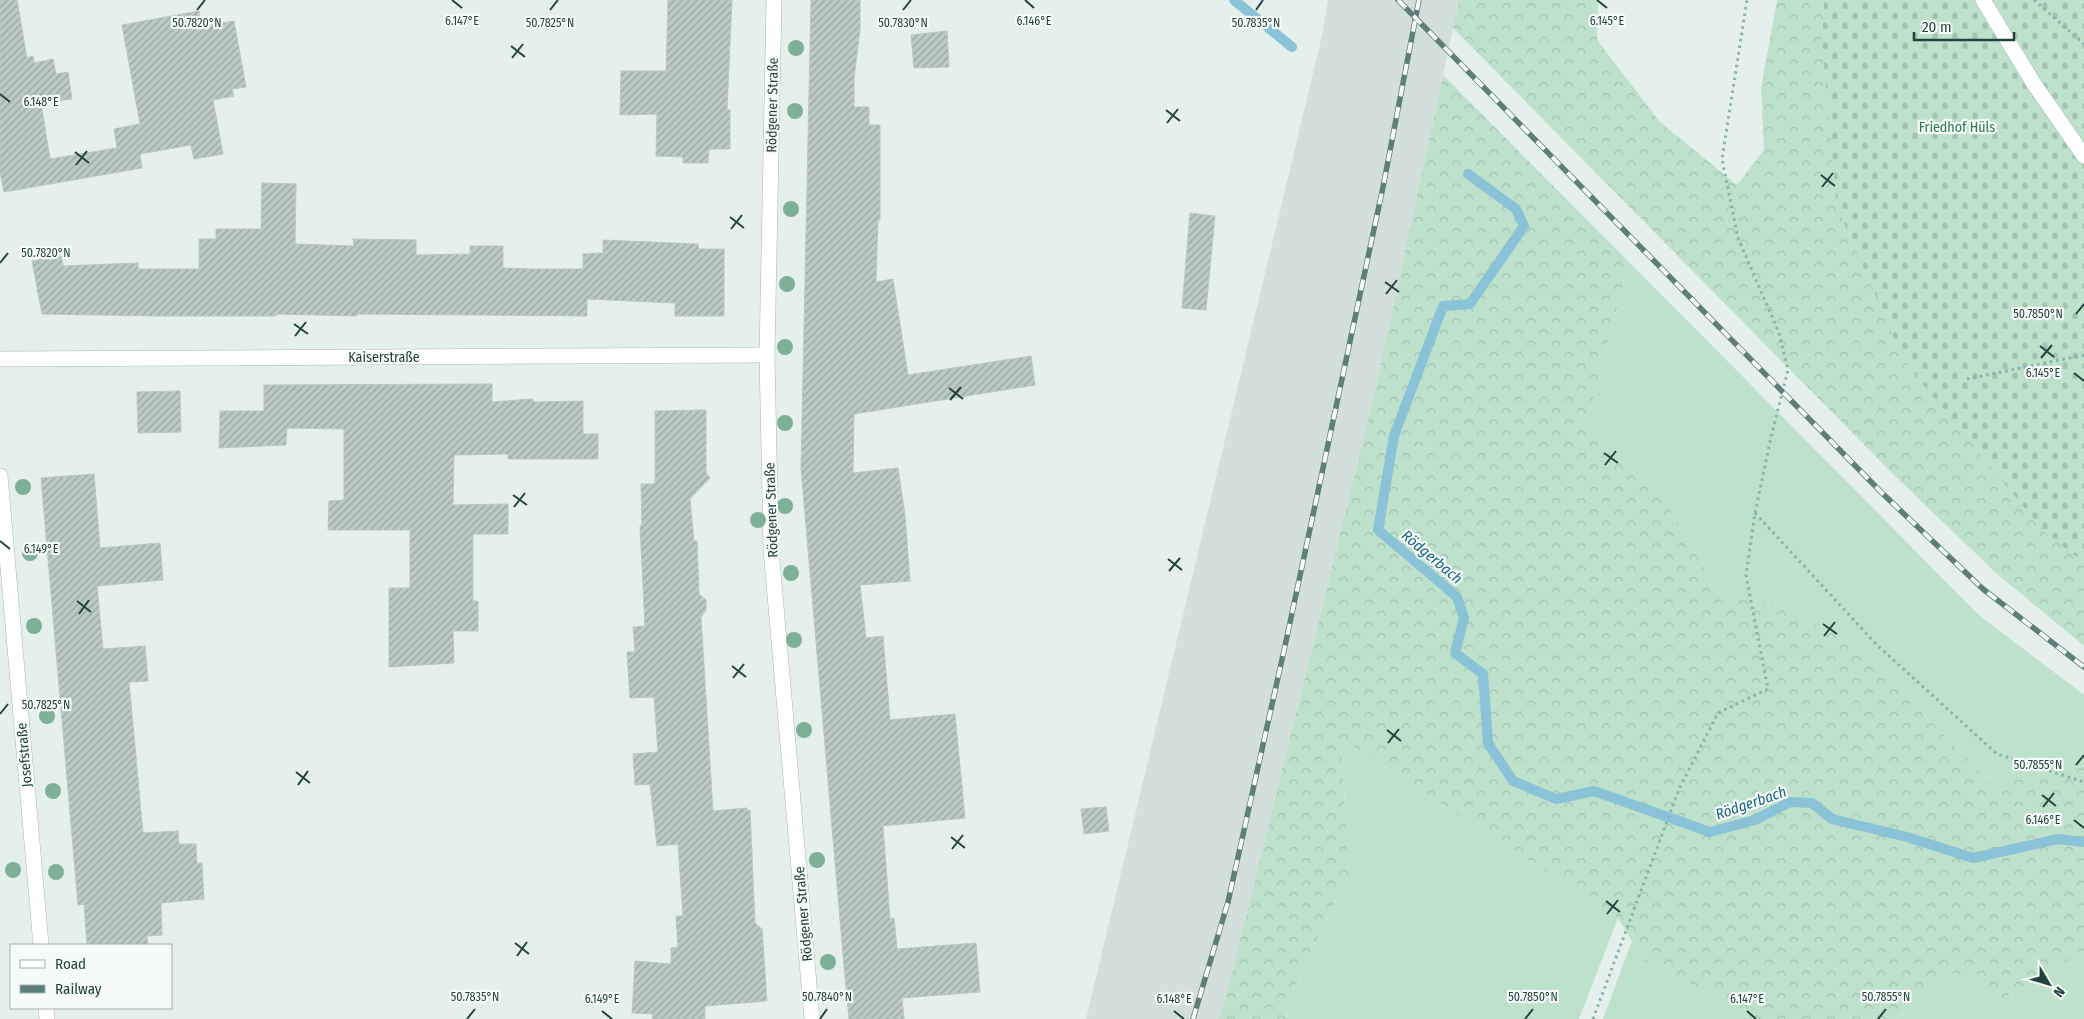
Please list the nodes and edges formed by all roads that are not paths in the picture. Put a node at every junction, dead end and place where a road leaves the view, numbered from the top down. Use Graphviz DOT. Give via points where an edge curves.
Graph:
graph roads {
  1 [pos="774,0"];
  2 [pos="1984,0"];
  3 [pos="2084,156"];
  4 [pos="767,355"];
  5 [pos="0,359"];
  6 [pos="0,476"];
  7 [pos="41,944"];
  8 [pos="812,1019"];
  1 -- 4 [label="street, Rödgener Straße"];
  2 -- 3 [label="street" via="2034,84"];
  4 -- 5 [label="street, Kaiserstraße"];
  4 -- 8 [label="street, Rödgener Straße" via="771,549"];
  6 -- 7 [label="street, Josefstraße"];
}
